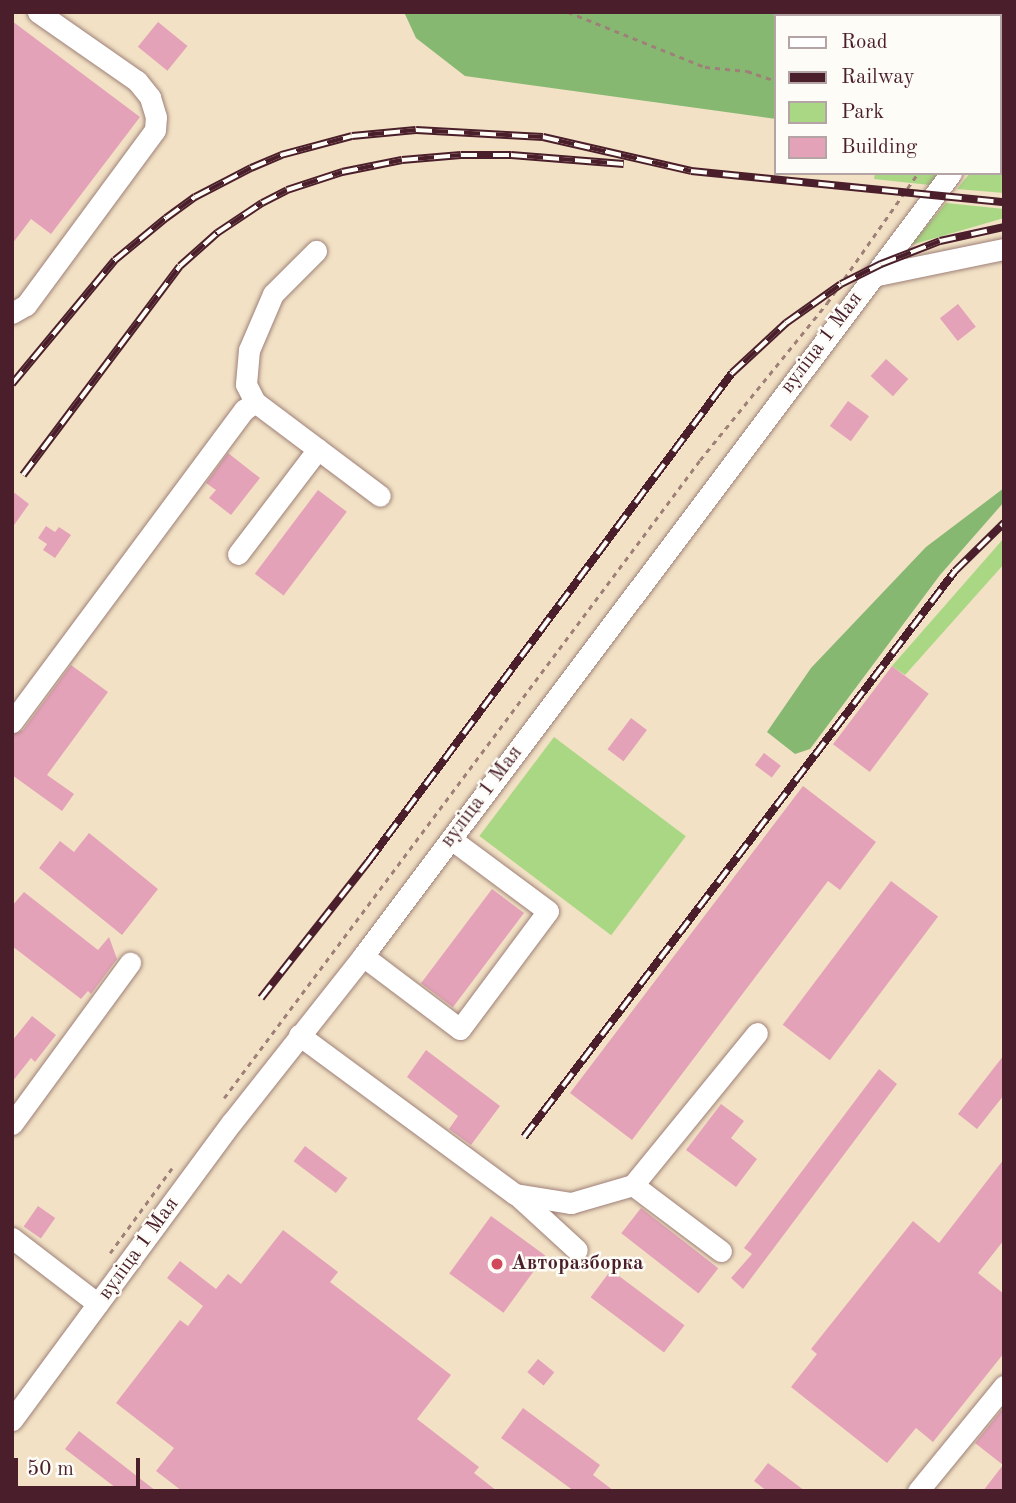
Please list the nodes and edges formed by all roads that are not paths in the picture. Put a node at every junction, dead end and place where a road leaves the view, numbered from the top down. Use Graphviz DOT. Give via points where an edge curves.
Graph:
graph roads {
  1 [pos="38,12"];
  2 [pos="949,175"];
  3 [pos="1004,249"];
  4 [pos="316,251"];
  5 [pos="872,276"];
  6 [pos="12,313"];
  7 [pos="255,402"];
  8 [pos="318,449"];
  9 [pos="380,496"];
  10 [pos="238,554"];
  11 [pos="12,722"];
  12 [pos="451,839"];
  13 [pos="363,956"];
  14 [pos="130,963"];
  15 [pos="757,1032"];
  16 [pos="299,1035"];
  17 [pos="12,1124"];
  18 [pos="632,1185"];
  19 [pos="516,1194"];
  20 [pos="12,1238"];
  21 [pos="577,1250"];
  22 [pos="721,1251"];
  23 [pos="98,1304"];
  24 [pos="1004,1386"];
  25 [pos="12,1420"];
  26 [pos="918,1491"];
  1 -- 6 [label="street" via="137,81 150,97 155,130 26,305"];
  2 -- 5 [label="street, вуліца 1 Мая"];
  3 -- 5 [label="street"];
  4 -- 7 [label="street" via="273,294 249,349 246,384"];
  5 -- 12 [label="street, вуліца 1 Мая"];
  7 -- 8 [label="street"];
  7 -- 11 [label="street" via="244,410"];
  8 -- 9 [label="street"];
  8 -- 10 [label="street"];
  12 -- 13 [label="street, вуліца 1 Мая"];
  12 -- 13 [label="street" via="548,911 468,1019 460,1029"];
  13 -- 16 [label="street, вуліца 1 Мая"];
  14 -- 17 [label="street"];
  15 -- 18 [label="street"];
  16 -- 19 [label="street"];
  16 -- 23 [label="street, вуліца 1 Мая"];
  18 -- 19 [label="street" via="571,1203"];
  18 -- 22 [label="street"];
  19 -- 21 [label="street"];
  20 -- 23 [label="street"];
  23 -- 25 [label="street, вуліца 1 Мая"];
  24 -- 26 [label="street"];
}
